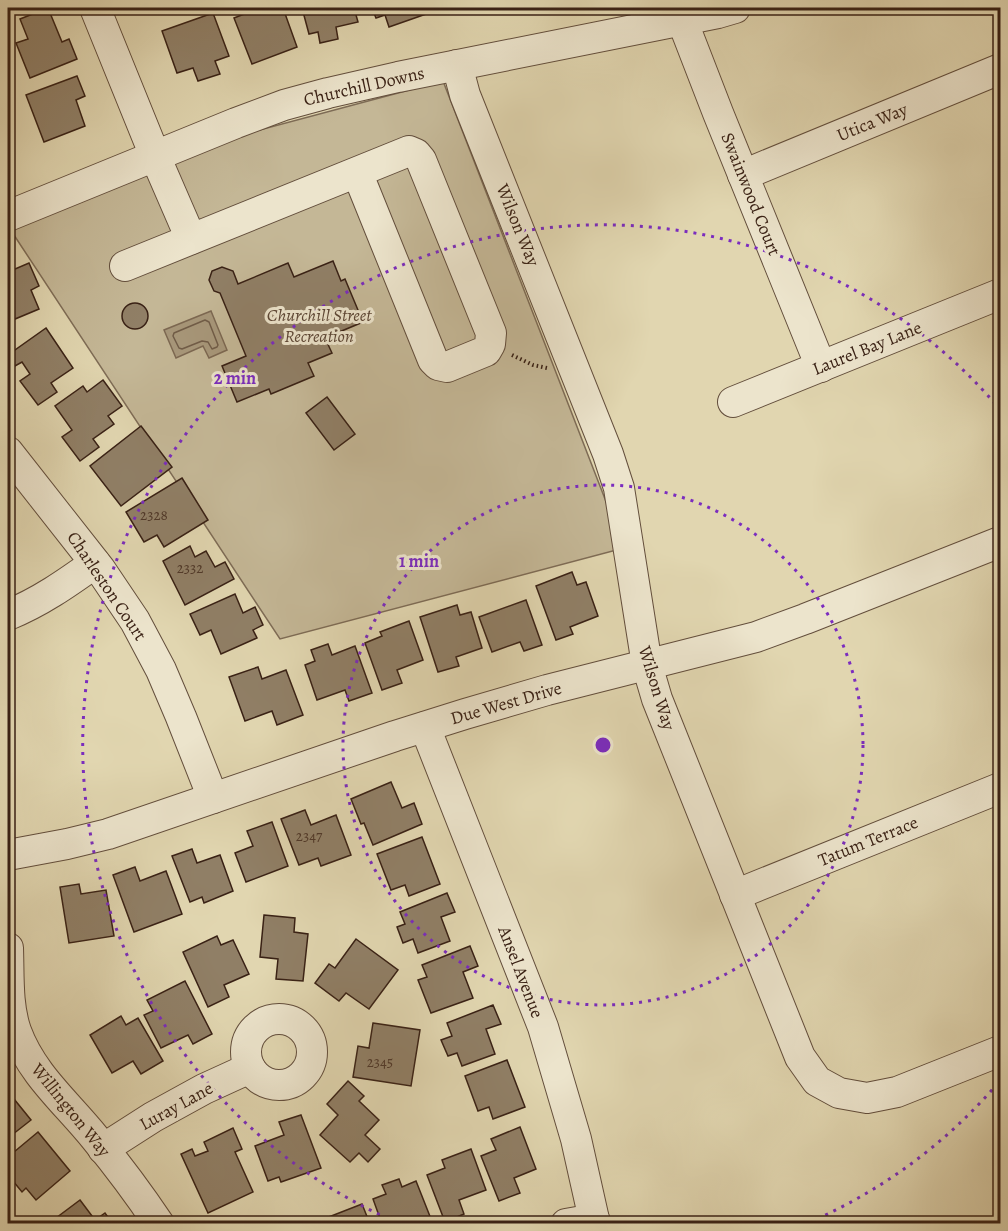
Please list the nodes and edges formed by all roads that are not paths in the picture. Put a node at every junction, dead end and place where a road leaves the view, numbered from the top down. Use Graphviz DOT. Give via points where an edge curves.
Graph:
graph roads {
  1 [pos="96,8"];
  2 [pos="735,8"];
  3 [pos="682,20"];
  4 [pos="457,65"];
  5 [pos="1000,69"];
  6 [pos="155,156"];
  7 [pos="357,172"];
  8 [pos="743,175"];
  9 [pos="8,216"];
  10 [pos="191,239"];
  11 [pos="125,266"];
  12 [pos="1000,294"];
  13 [pos="821,367"];
  14 [pos="733,402"];
  15 [pos="8,452"];
  16 [pos="1000,542"];
  17 [pos="95,563"];
  18 [pos="8,615"];
  19 [pos="647,665"];
  20 [pos="424,727"];
  21 [pos="1000,788"];
  22 [pos="213,798"];
  23 [pos="8,855"];
  24 [pos="735,895"];
  25 [pos="8,948"];
  26 [pos="1000,1051"];
  27 [pos="250,1068"];
  28 [pos="103,1149"];
  29 [pos="585,1222"];
  30 [pos="159,1224"];
  1 -- 6 [label="street"];
  2 -- 3 [label="street, Churchill Downs"];
  3 -- 4 [label="street, Churchill Downs"];
  3 -- 8 [label="street, Swainwood Court"];
  4 -- 6 [label="street, Churchill Downs" via="284,105"];
  4 -- 19 [label="street, Wilson Way" via="465,95 619,488"];
  5 -- 8 [label="street, Utica Way"];
  6 -- 9 [label="street, Churchill Downs"];
  6 -- 10 [label="street"];
  7 -- 7 [label="street" via="433,360 447,367 486,351 491,333 421,160 409,152"];
  7 -- 10 [label="street"];
  8 -- 13 [label="street, Swainwood Court"];
  10 -- 11 [label="street"];
  12 -- 13 [label="street, Laurel Bay Lane"];
  13 -- 14 [label="street, Laurel Bay Lane"];
  15 -- 17 [label="street, Charleston Court"];
  16 -- 19 [label="street, Due West Drive" via="756,637"];
  17 -- 18 [label="street" via="57,590"];
  17 -- 22 [label="street, Charleston Court" via="135,621 161,670"];
  19 -- 20 [label="street, Due West Drive"];
  19 -- 24 [label="street, Wilson Way"];
  20 -- 22 [label="street, Due West Drive"];
  20 -- 29 [label="street, Ansel Avenue" via="543,1027 576,1139"];
  21 -- 24 [label="street, Tatum Terrace"];
  22 -- 23 [label="street, Due West Drive" via="108,834"];
  24 -- 26 [label="street, Wilson Way" via="800,1057 817,1081 839,1093 867,1098 897,1092"];
  25 -- 28 [label="street, Willington Way" via="11,1010 24,1049 35,1068"];
  27 -- 28 [label="street, Luray Lane" via="173,1106"];
  28 -- 30 [label="street, Willington Way"];
}
